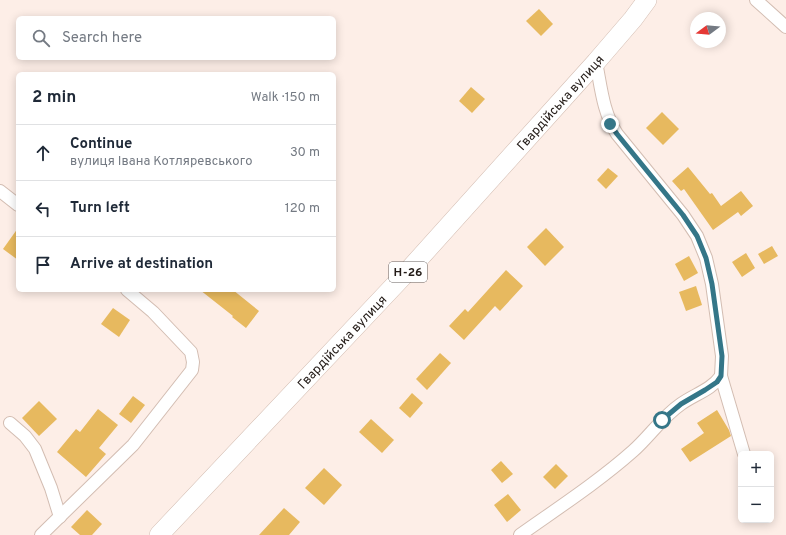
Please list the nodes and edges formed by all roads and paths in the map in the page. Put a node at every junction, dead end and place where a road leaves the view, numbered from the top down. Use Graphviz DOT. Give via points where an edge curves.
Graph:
graph roads {
  1 [pos="647,0"];
  2 [pos="762,2"];
  3 [pos="786,27"];
  4 [pos="596,62"];
  5 [pos="0,191"];
  6 [pos="16,203"];
  7 [pos="129,292"];
  8 [pos="721,376"];
  9 [pos="10,423"];
  10 [pos="743,451"];
  11 [pos="60,517"];
  12 [pos="41,535"];
  13 [pos="159,535"];
  14 [pos="520,535"];
  1 -- 4 [label="main road, Гвардійська вулиця / Н-26" via="634,19"];
  2 -- 3 [label="street"];
  4 -- 8 [label="street" via="610,124 683,215 697,236 706,258 722,356"];
  4 -- 13 [label="main road, Гвардійська вулиця / Н-26" via="407,272"];
  5 -- 6 [label="street"];
  7 -- 11 [label="street" via="153,312 191,352 192,370 133,445"];
  8 -- 10 [label="street"];
  8 -- 14 [label="street" via="717,382 681,404 634,450 599,478"];
  9 -- 11 [label="street" via="36,449"];
  11 -- 12 [label="street"];
}
